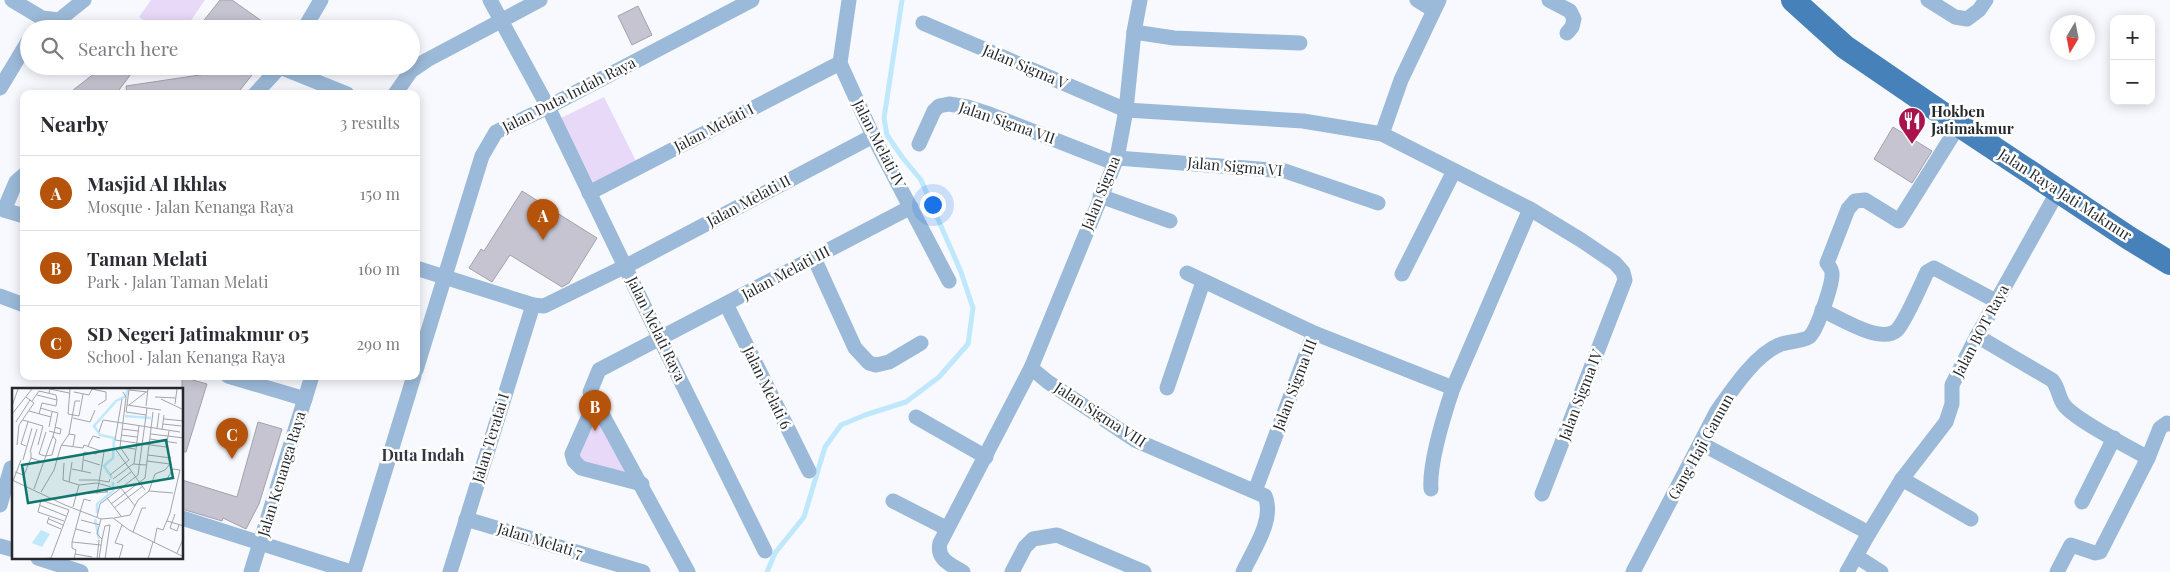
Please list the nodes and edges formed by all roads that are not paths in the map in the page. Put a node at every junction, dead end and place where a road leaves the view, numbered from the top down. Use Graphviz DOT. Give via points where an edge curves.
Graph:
graph roads {
  1 [pos="12,0"];
  2 [pos="84,0"];
  3 [pos="321,0"];
  4 [pos="490,0"];
  5 [pos="540,0"];
  6 [pos="752,0"];
  7 [pos="849,0"];
  8 [pos="1140,0"];
  9 [pos="1417,0"];
  10 [pos="1549,0"];
  11 [pos="1793,0"];
  12 [pos="1928,0"];
  13 [pos="1986,0"];
  14 [pos="1436,5"];
  15 [pos="34,20"];
  16 [pos="59,20"];
  17 [pos="309,20"];
  18 [pos="501,20"];
  19 [pos="923,23"];
  20 [pos="1134,32"];
  21 [pos="1567,33"];
  22 [pos="1300,43"];
  23 [pos="20,55"];
  24 [pos="840,63"];
  25 [pos="420,64"];
  26 [pos="273,75"];
  27 [pos="301,75"];
  28 [pos="408,75"];
  29 [pos="0,88"];
  30 [pos="259,90"];
  31 [pos="337,90"];
  32 [pos="399,90"];
  33 [pos="548,107"];
  34 [pos="1126,110"];
  35 [pos="1959,125"];
  36 [pos="1382,134"];
  37 [pos="873,136"];
  38 [pos="919,144"];
  39 [pos="1116,160"];
  40 [pos="1454,171"];
  41 [pos="20,178"];
  42 [pos="2058,192"];
  43 [pos="589,193"];
  44 [pos="1100,196"];
  45 [pos="1378,203"];
  46 [pos="911,207"];
  47 [pos="1530,209"];
  48 [pos="20,215"];
  49 [pos="1170,221"];
  50 [pos="814,258"];
  51 [pos="2170,263"];
  52 [pos="420,269"];
  53 [pos="619,269"];
  54 [pos="1187,273"];
  55 [pos="1402,274"];
  56 [pos="444,278"];
  57 [pos="949,281"];
  58 [pos="1203,282"];
  59 [pos="0,296"];
  60 [pos="1996,301"];
  61 [pos="20,304"];
  62 [pos="726,304"];
  63 [pos="532,305"];
  64 [pos="1822,310"];
  65 [pos="1314,333"];
  66 [pos="1977,336"];
  67 [pos="660,339"];
  68 [pos="921,343"];
  69 [pos="420,357"];
  70 [pos="1031,368"];
  71 [pos="241,380"];
  72 [pos="311,380"];
  73 [pos="413,380"];
  74 [pos="1167,388"];
  75 [pos="1453,388"];
  76 [pos="305,399"];
  77 [pos="595,402"];
  78 [pos="916,416"];
  79 [pos="2170,424"];
  80 [pos="2114,438"];
  81 [pos="1702,444"];
  82 [pos="986,457"];
  83 [pos="2148,458"];
  84 [pos="12,467"];
  85 [pos="809,471"];
  86 [pos="1902,479"];
  87 [pos="642,484"];
  88 [pos="1431,489"];
  89 [pos="1255,491"];
  90 [pos="1542,494"];
  91 [pos="893,501"];
  92 [pos="2082,502"];
  93 [pos="0,505"];
  94 [pos="184,519"];
  95 [pos="466,519"];
  96 [pos="1971,519"];
  97 [pos="946,528"];
  98 [pos="1868,533"];
  99 [pos="260,543"];
  100 [pos="765,550"];
  101 [pos="1856,556"];
  102 [pos="940,558"];
  103 [pos="44,560"];
  104 [pos="81,572"];
  105 [pos="251,572"];
  106 [pos="353,572"];
  107 [pos="450,572"];
  108 [pos="643,572"];
  109 [pos="688,572"];
  110 [pos="934,572"];
  111 [pos="963,572"];
  112 [pos="1012,572"];
  113 [pos="1144,572"];
  114 [pos="1243,572"];
  115 [pos="1633,572"];
  116 [pos="1847,572"];
  117 [pos="1881,572"];
  118 [pos="2057,572"];
  1 -- 15 [label="street"];
  2 -- 16 [label="street"];
  3 -- 17 [label="street"];
  4 -- 18 [label="street, Jalan Melati Raya"];
  5 -- 18 [label="street"];
  6 -- 33 [label="street, Jalan Duta Indah Raya"];
  7 -- 24 [label="street"];
  8 -- 20 [label="street, Jalan Sigma"];
  9 -- 14 [label="street"];
  10 -- 21 [label="street" via="1570,11 1574,19"];
  11 -- 35 [label="main road, Jalan Raya Jati Makmur" via="1845,47"];
  12 -- 13 [label="street" via="1955,17 1967,19"];
  14 -- 36 [label="street" via="1401,80"];
  18 -- 25 [label="street"];
  18 -- 33 [label="street, Jalan Melati Raya"];
  19 -- 34 [label="street, Jalan Sigma V"];
  20 -- 22 [label="street" via="1174,38"];
  20 -- 34 [label="street, Jalan Sigma"];
  23 -- 29 [label="street"];
  24 -- 37 [label="street, Jalan Melati IV"];
  24 -- 43 [label="street, Jalan Melati I"];
  26 -- 30 [label="street"];
  27 -- 31 [label="street"];
  28 -- 32 [label="street"];
  33 -- 43 [label="street, Jalan Melati Raya"];
  33 -- 56 [label="street, Jalan Duta Indah Raya" via="496,132 480,163"];
  34 -- 36 [label="street" via="1303,120"];
  34 -- 39 [label="street, Jalan Sigma"];
  35 -- 42 [label="main road, Jalan Raya Jati Makmur"];
  35 -- 64 [label="street, Gang Haji Gamun" via="1899,221 1865,200 1855,201 1848,209 1827,262 1832,272 1831,285"];
  36 -- 40 [label="street, Jalan Sigma IV"];
  37 -- 46 [label="street, Jalan Melati IV"];
  37 -- 53 [label="street, Jalan Melati II"];
  38 -- 39 [label="street, Jalan Sigma VII" via="934,111 949,104 989,114"];
  39 -- 44 [label="street, Jalan Sigma"];
  39 -- 45 [label="street, Jalan Sigma VI" via="1285,170"];
  40 -- 47 [label="street, Jalan Sigma IV"];
  40 -- 55 [label="street"];
  41 -- 48 [label="street" via="4,210"];
  42 -- 51 [label="main road, Jalan Raya Jati Makmur"];
  42 -- 60 [label="street, Jalan BOT Raya"];
  43 -- 53 [label="street, Jalan Melati Raya"];
  44 -- 49 [label="street"];
  44 -- 70 [label="street, Jalan Sigma"];
  46 -- 50 [label="street, Jalan Melati III"];
  46 -- 57 [label="street, Jalan Melati IV"];
  47 -- 75 [label="street"];
  47 -- 90 [label="street, Jalan Sigma IV" via="1615,263 1625,280"];
  50 -- 62 [label="street, Jalan Melati III"];
  50 -- 68 [label="street" via="855,348 869,363 889,362"];
  52 -- 56 [label="street"];
  53 -- 63 [label="street" via="544,306"];
  53 -- 67 [label="street, Jalan Melati Raya"];
  54 -- 58 [label="street"];
  56 -- 63 [label="street"];
  56 -- 69 [label="street, Jalan Duta Indah Raya"];
  58 -- 65 [label="street"];
  58 -- 74 [label="street"];
  59 -- 61 [label="street"];
  60 -- 64 [label="street" via="1934,268 1927,272 1900,325 1892,334 1869,332"];
  60 -- 66 [label="street, Jalan BOT Raya"];
  62 -- 67 [label="street, Jalan Melati III"];
  62 -- 85 [label="street, Jalan Melati 6"];
  63 -- 95 [label="street, Jalan Teratai I"];
  64 -- 81 [label="street, Gang Haji Gamun" via="1809,337 1779,345 1761,358 1734,387 1717,412"];
  65 -- 75 [label="street, Jalan Sigma III"];
  65 -- 89 [label="street, Jalan Sigma III"];
  66 -- 80 [label="street" via="2052,380 2064,406"];
  66 -- 86 [label="street, Jalan BOT Raya" via="1952,385 1952,404 1946,422"];
  67 -- 77 [label="street, Jalan Melati III" via="599,370 590,392"];
  67 -- 100 [label="street, Jalan Melati Raya"];
  70 -- 82 [label="street, Jalan Sigma"];
  70 -- 89 [label="street, Jalan Sigma VIII" via="1135,440"];
  71 -- 76 [label="street"];
  72 -- 76 [label="street, Jalan Kenanga Raya"];
  73 -- 106 [label="street"];
  75 -- 88 [label="street" via="1435,456"];
  76 -- 99 [label="street, Jalan Kenanga Raya"];
  77 -- 87 [label="street"];
  77 -- 87 [label="street" via="572,454 574,461 581,468"];
  78 -- 82 [label="street"];
  79 -- 83 [label="street" via="2160,428"];
  80 -- 83 [label="street"];
  80 -- 92 [label="street"];
  81 -- 98 [label="street"];
  81 -- 115 [label="street, Gang Haji Gamun"];
  82 -- 97 [label="street, Jalan Sigma"];
  83 -- 118 [label="street" via="2100,552 2071,545"];
  84 -- 93 [label="street"];
  86 -- 96 [label="street"];
  86 -- 98 [label="street, Jalan BOT Raya"];
  87 -- 109 [label="street"];
  89 -- 114 [label="street" via="1265,496 1268,502 1268,518"];
  91 -- 97 [label="street"];
  94 -- 99 [label="street"];
  95 -- 107 [label="street, Jalan Teratai I"];
  95 -- 108 [label="street, Jalan Melati 7"];
  97 -- 102 [label="street, Jalan Sigma" via="939,548"];
  98 -- 101 [label="street, Jalan BOT Raya"];
  99 -- 105 [label="street, Jalan Kenanga Raya"];
  99 -- 106 [label="street"];
  101 -- 116 [label="street, Jalan BOT Raya"];
  101 -- 117 [label="street"];
  102 -- 110 [label="street, Jalan Sigma"];
  102 -- 111 [label="street"];
  103 -- 104 [label="street"];
  112 -- 113 [label="street" via="1025,546 1033,539 1057,535"];
}
